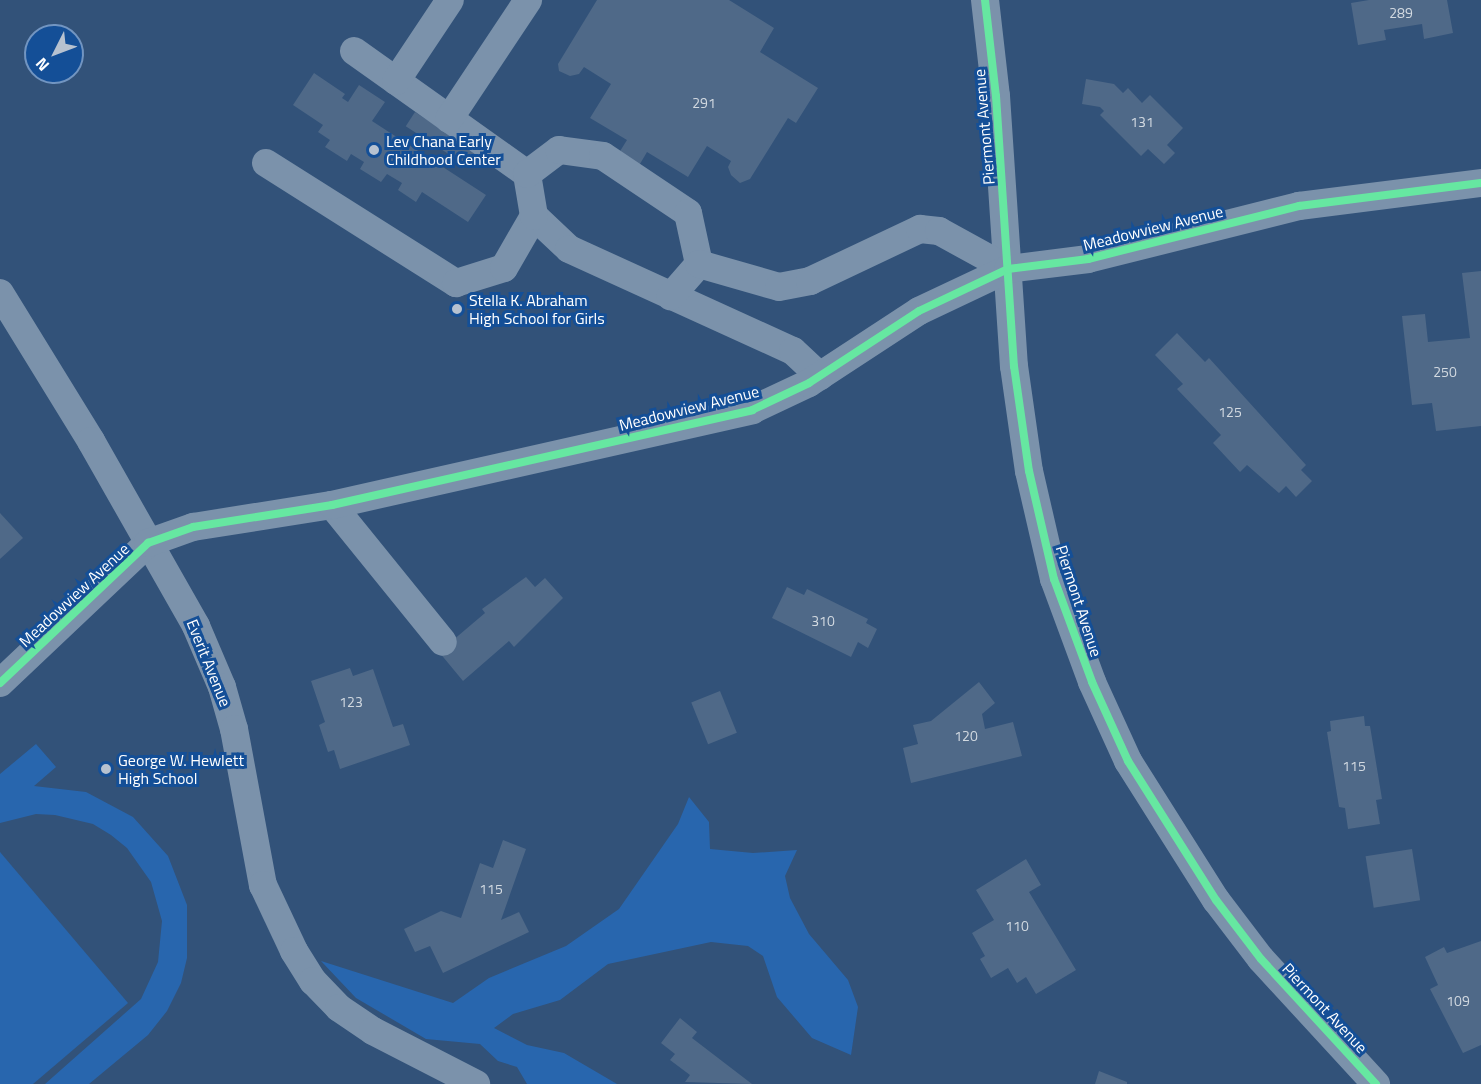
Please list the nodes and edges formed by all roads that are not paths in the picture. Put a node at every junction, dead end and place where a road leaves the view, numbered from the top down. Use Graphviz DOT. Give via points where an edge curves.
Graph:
graph roads {
  1 [pos="450,0"];
  2 [pos="528,0"];
  3 [pos="985,0"];
  4 [pos="354,51"];
  5 [pos="396,81"];
  6 [pos="449,119"];
  7 [pos="266,163"];
  8 [pos="527,174"];
  9 [pos="1481,183"];
  10 [pos="534,216"];
  11 [pos="699,264"];
  12 [pos="1008,269"];
  13 [pos="0,293"];
  14 [pos="671,296"];
  15 [pos="820,376"];
  16 [pos="332,505"];
  17 [pos="148,543"];
  18 [pos="443,642"];
  19 [pos="0,683"];
  20 [pos="476,1084"];
  21 [pos="1376,1084"];
  1 -- 5 [label="street"];
  2 -- 6 [label="street"];
  3 -- 12 [label="street, Piermont Avenue"];
  4 -- 5 [label="street"];
  5 -- 6 [label="street"];
  6 -- 8 [label="street"];
  7 -- 10 [label="street" via="456,283 504,268"];
  8 -- 10 [label="street"];
  8 -- 11 [label="street" via="560,150 603,156 688,213"];
  9 -- 12 [label="street, Meadowview Avenue" via="1299,206 1088,259"];
  10 -- 14 [label="street" via="569,249"];
  11 -- 12 [label="street" via="779,287 810,281 920,229 939,231"];
  11 -- 14 [label="street"];
  12 -- 15 [label="street, Meadowview Avenue" via="919,312"];
  12 -- 21 [label="street, Piermont Avenue" via="1014,366 1029,471 1054,579 1092,682 1128,761 1216,900 1261,959"];
  13 -- 17 [label="street, Everit Avenue"];
  14 -- 15 [label="street" via="793,351"];
  15 -- 16 [label="street, Meadowview Avenue" via="752,410"];
  16 -- 17 [label="street, Meadowview Avenue" via="193,526"];
  16 -- 18 [label="street"];
  17 -- 19 [label="street, Meadowview Avenue"];
  17 -- 20 [label="street, Everit Avenue" via="196,626 222,687 263,885 294,951 313,981 339,1008 373,1031"];
}
